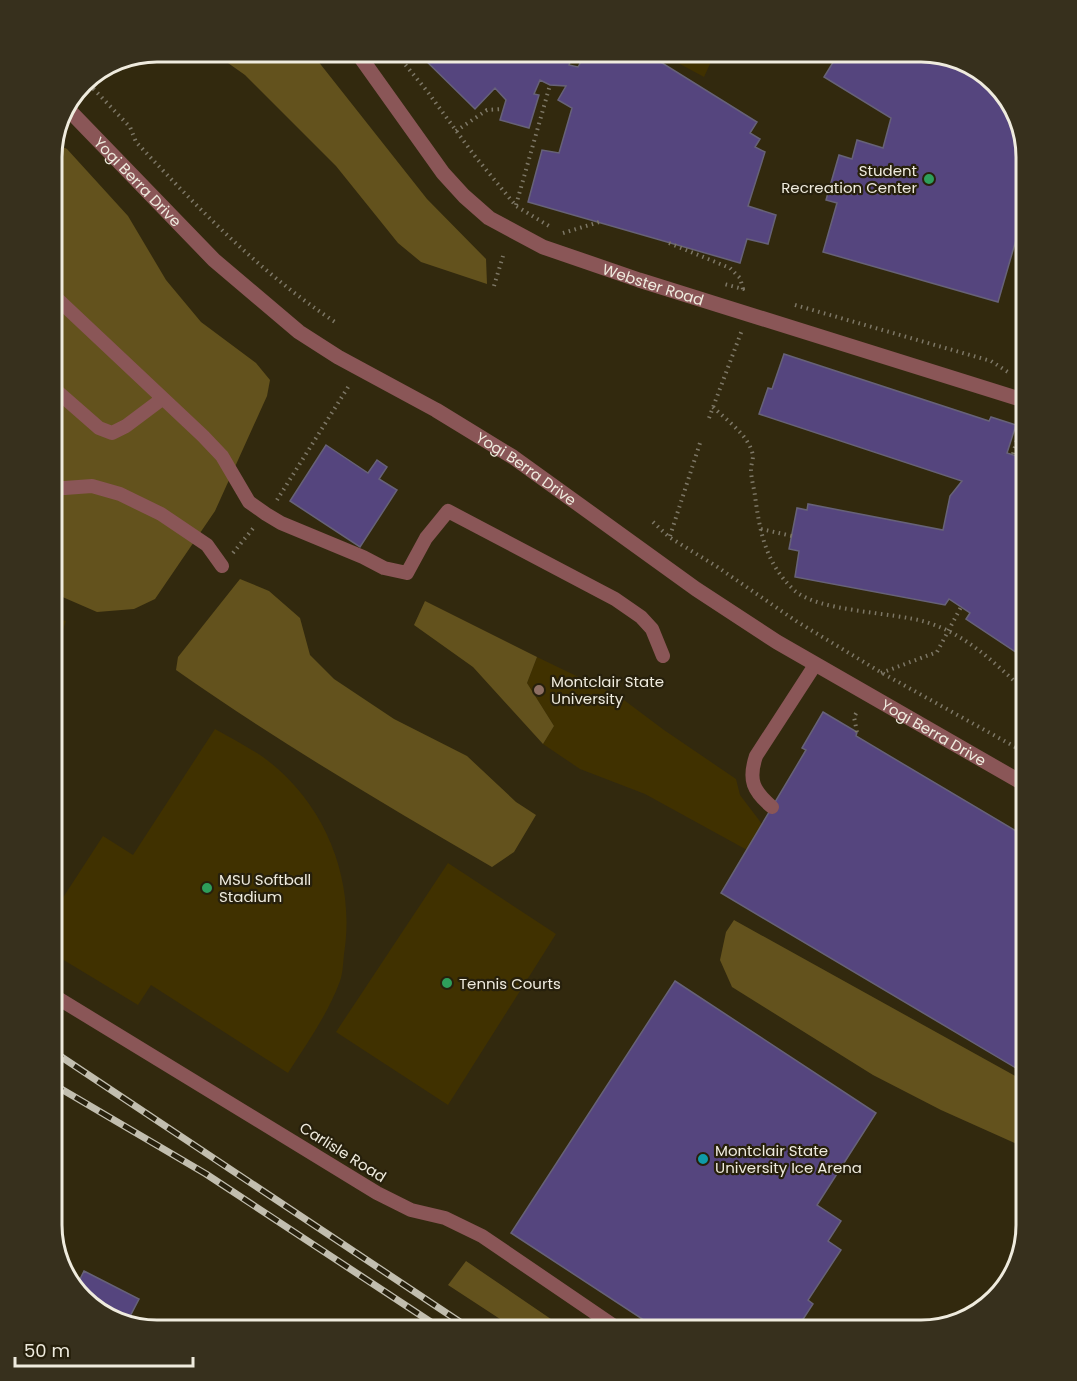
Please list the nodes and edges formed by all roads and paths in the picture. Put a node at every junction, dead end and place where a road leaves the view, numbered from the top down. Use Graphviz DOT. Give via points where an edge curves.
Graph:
graph roads {
  1 [pos="363,61"];
  2 [pos="403,61"];
  3 [pos="550,85"];
  4 [pos="92,87"];
  5 [pos="502,109"];
  6 [pos="72,113"];
  7 [pos="456,131"];
  8 [pos="516,206"];
  9 [pos="599,222"];
  10 [pos="552,229"];
  11 [pos="570,237"];
  12 [pos="669,243"];
  13 [pos="503,256"];
  14 [pos="721,283"];
  15 [pos="495,286"];
  16 [pos="62,303"];
  17 [pos="795,305"];
  18 [pos="338,324"];
  19 [pos="739,338"];
  20 [pos="1014,376"];
  21 [pos="352,381"];
  22 [pos="62,396"];
  23 [pos="162,399"];
  24 [pos="1016,406"];
  25 [pos="713,407"];
  26 [pos="709,418"];
  27 [pos="700,443"];
  28 [pos="1016,446"];
  29 [pos="1013,454"];
  30 [pos="62,488"];
  31 [pos="266,513"];
  32 [pos="653,522"];
  33 [pos="761,529"];
  34 [pos="792,536"];
  35 [pos="669,537"];
  36 [pos="222,566"];
  37 [pos="961,607"];
  38 [pos="949,630"];
  39 [pos="663,656"];
  40 [pos="815,665"];
  41 [pos="897,667"];
  42 [pos="1016,683"];
  43 [pos="1016,747"];
  44 [pos="1016,779"];
  45 [pos="772,807"];
  46 [pos="61,1000"];
  47 [pos="605,1320"];
  1 -- 24 [label="street, Webster Road" via="443,173 464,196 489,218 543,247"];
  2 -- 7 [label="path"];
  3 -- 8 [label="path"];
  4 -- 18 [label="path" via="130,127 135,142 220,231 301,300"];
  5 -- 7 [label="path" via="487,110"];
  6 -- 40 [label="street, Yogi Berra Drive" via="214,260 299,332 513,457 696,589"];
  7 -- 8 [label="path"];
  8 -- 10 [label="path"];
  9 -- 11 [label="path" via="560,234"];
  12 -- 14 [label="path" via="730,268 740,278 743,289"];
  13 -- 15 [label="path"];
  16 -- 23 [label="lane"];
  17 -- 20 [label="path" via="991,362"];
  19 -- 25 [label="path"];
  21 -- 31 [label="path"];
  22 -- 23 [label="lane" via="99,429 112,433"];
  23 -- 31 [label="lane" via="222,456 249,502"];
  25 -- 26 [label="path"];
  25 -- 33 [label="path" via="747,441 753,456 751,470"];
  27 -- 35 [label="path"];
  28 -- 29 [label="path"];
  30 -- 36 [label="lane" via="92,486 120,494 161,514 207,545"];
  31 -- 36 [label="path"];
  31 -- 39 [label="lane" via="384,568 406,573 426,538 448,511 615,599 652,629"];
  32 -- 35 [label="path"];
  33 -- 34 [label="path"];
  33 -- 38 [label="path" via="767,554 797,593 820,603 924,621"];
  35 -- 43 [label="path" via="806,627"];
  37 -- 38 [label="path"];
  38 -- 41 [label="path" via="937,652"];
  38 -- 42 [label="path"];
  40 -- 44 [label="street, Yogi Berra Drive"];
  40 -- 45 [label="lane" via="753,765 756,789"];
  46 -- 47 [label="lane, Carlisle Road" via="377,1193 482,1236"];
}
